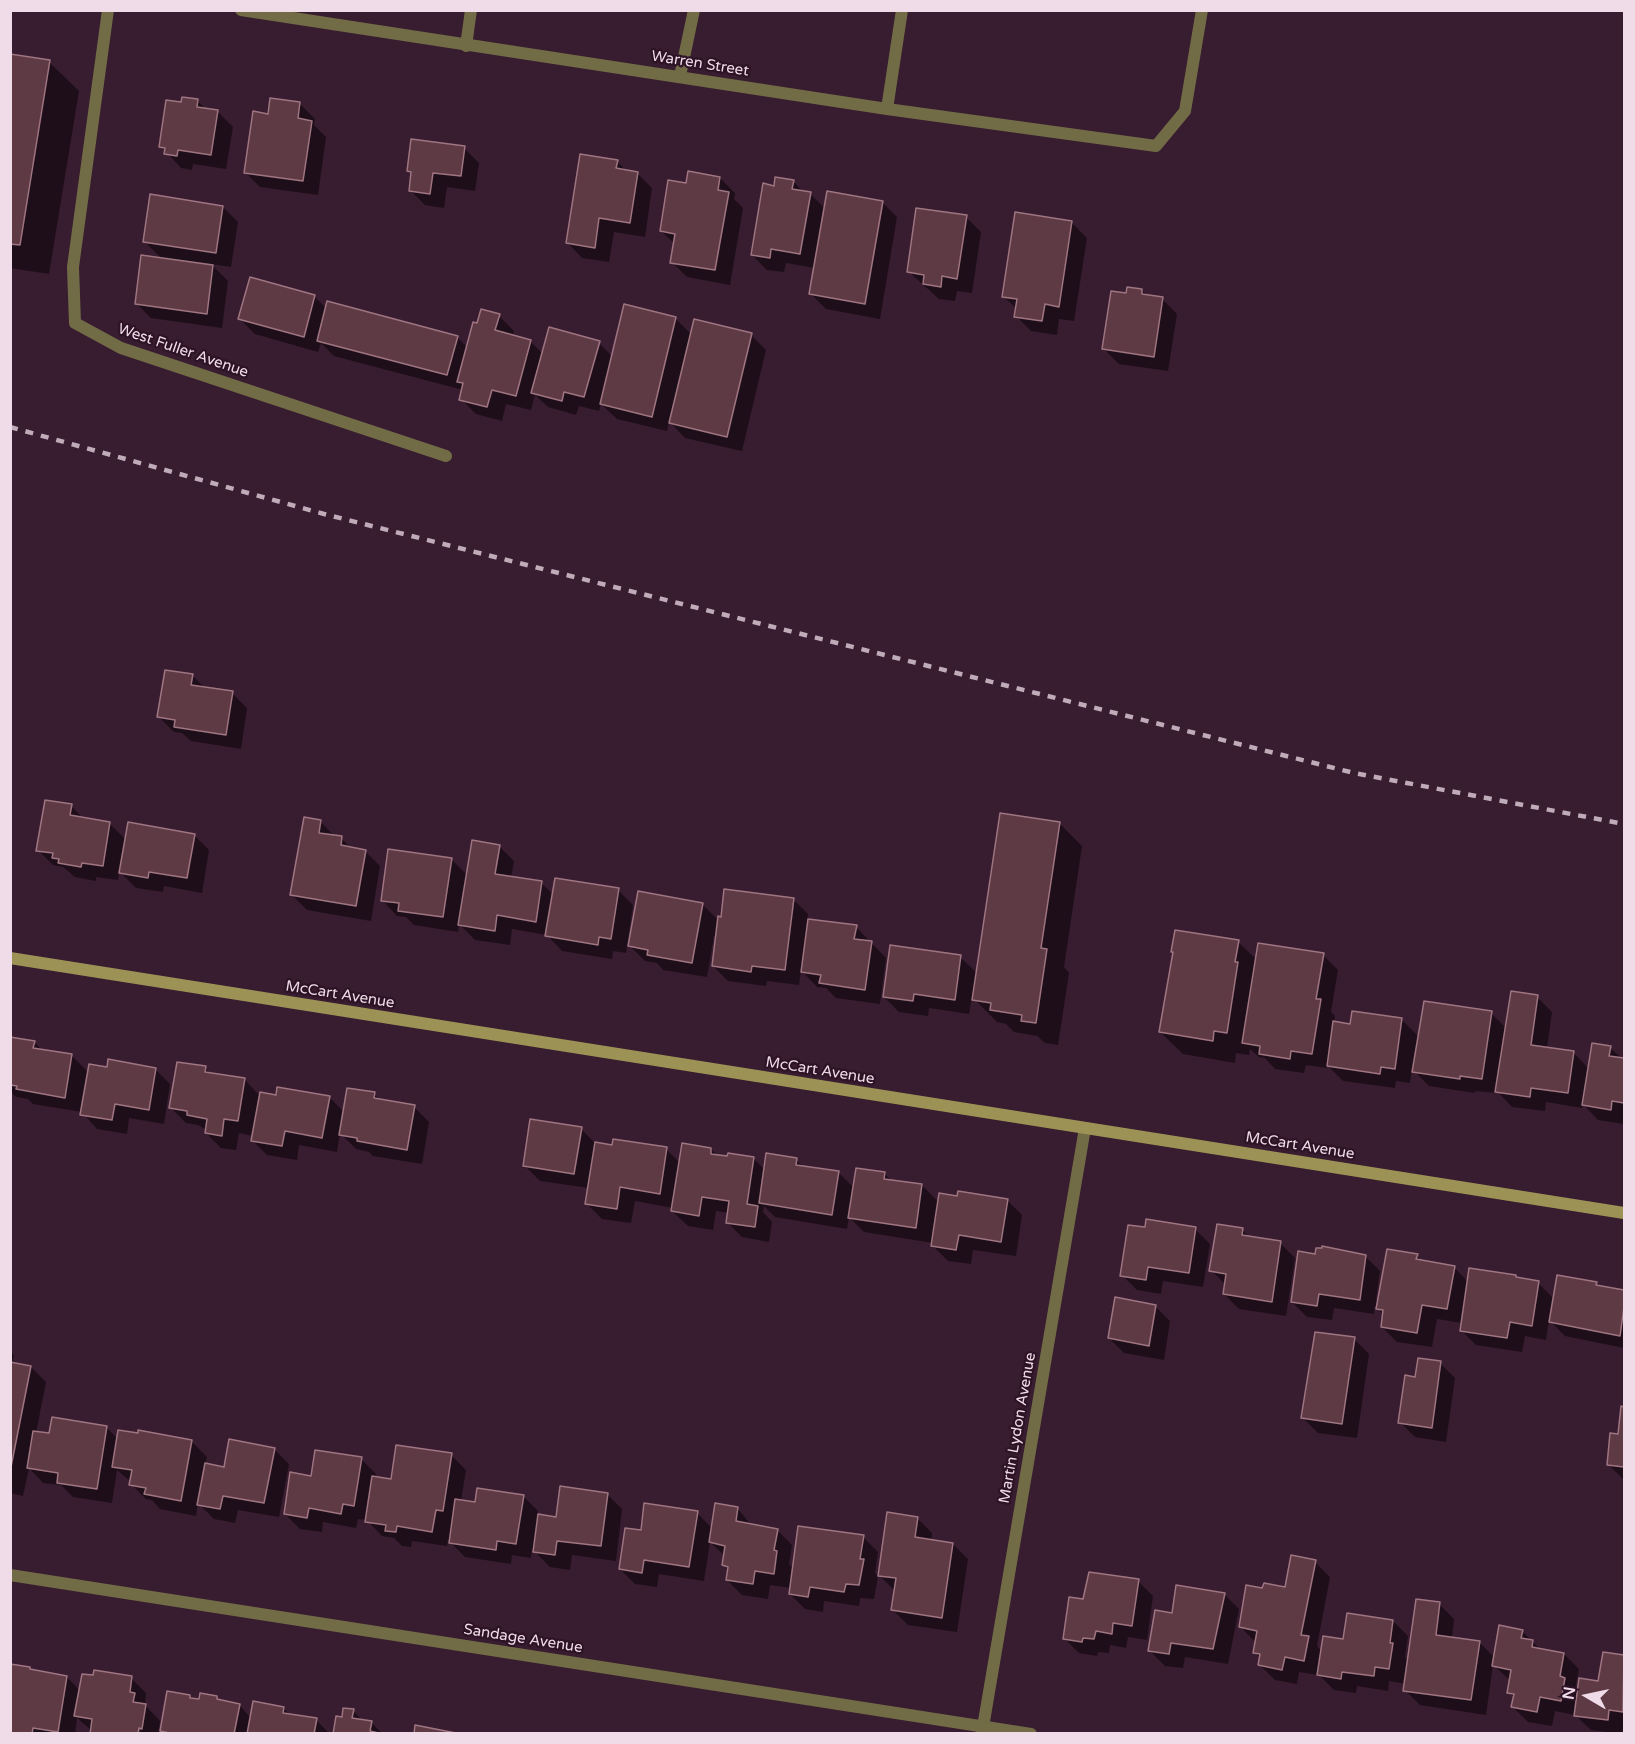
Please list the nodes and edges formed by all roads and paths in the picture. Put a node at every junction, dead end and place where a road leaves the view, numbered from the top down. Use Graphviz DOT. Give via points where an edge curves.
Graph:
graph roads {
  1 [pos="108,10"];
  2 [pos="240,10"];
  3 [pos="471,10"];
  4 [pos="694,10"];
  5 [pos="902,10"];
  6 [pos="1202,10"];
  7 [pos="264,12"];
  8 [pos="466,46"];
  9 [pos="680,76"];
  10 [pos="888,109"];
  11 [pos="446,456"];
  12 [pos="10,958"];
  13 [pos="1085,1128"];
  14 [pos="1624,1212"];
  15 [pos="10,1575"];
  16 [pos="982,1730"];
  17 [pos="1031,1734"];
  1 -- 11 [label="street, West Fuller Avenue" via="73,267 75,323 122,348"];
  2 -- 7 [label="street, Warren Street"];
  3 -- 8 [label="street"];
  4 -- 9 [label="street"];
  5 -- 10 [label="street"];
  6 -- 10 [label="street, Warren Street" via="1185,111 1156,146"];
  7 -- 8 [label="street, Warren Street"];
  8 -- 9 [label="street, Warren Street"];
  9 -- 10 [label="street, Warren Street"];
  12 -- 13 [label="main road, McCart Avenue"];
  13 -- 14 [label="main road, McCart Avenue"];
  13 -- 16 [label="street, Martin Lydon Avenue"];
  15 -- 16 [label="street, Sandage Avenue"];
  16 -- 17 [label="street, Sandage Avenue"];
}
